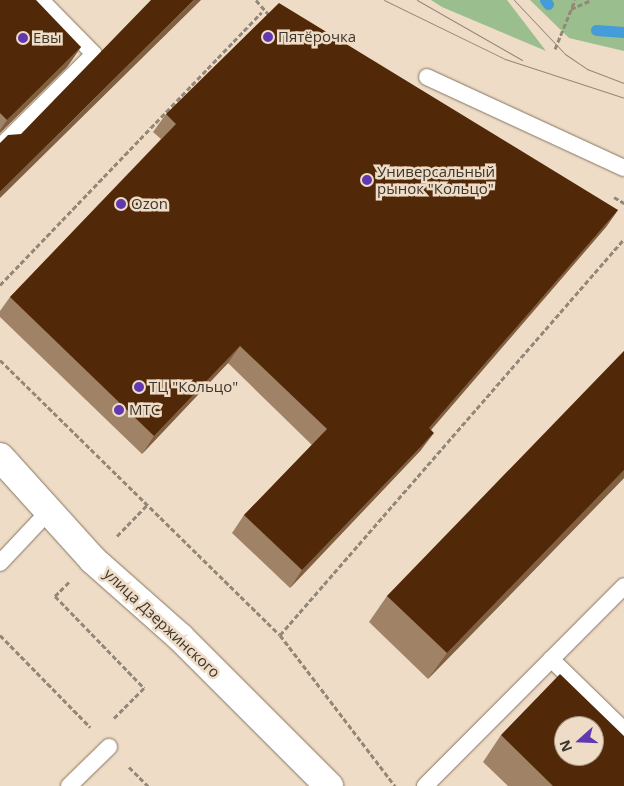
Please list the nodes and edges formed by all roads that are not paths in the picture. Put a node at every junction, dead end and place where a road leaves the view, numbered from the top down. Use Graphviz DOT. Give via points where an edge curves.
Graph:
graph roads {
  1 [pos="41,0"];
  2 [pos="428,77"];
  3 [pos="0,147"];
  4 [pos="624,168"];
  5 [pos="0,456"];
  6 [pos="49,511"];
  7 [pos="0,563"];
  8 [pos="624,586"];
  9 [pos="551,659"];
  10 [pos="624,730"];
  11 [pos="109,747"];
  12 [pos="70,786"];
  13 [pos="328,786"];
  14 [pos="425,786"];
  1 -- 3 [label="lane" via="94,54"];
  2 -- 4 [label="lane"];
  5 -- 6 [label="street, улица Дзержинского"];
  6 -- 7 [label="lane"];
  6 -- 13 [label="street, улица Дзержинского"];
  8 -- 9 [label="lane"];
  9 -- 10 [label="lane"];
  9 -- 14 [label="lane"];
  11 -- 12 [label="lane"];
}
